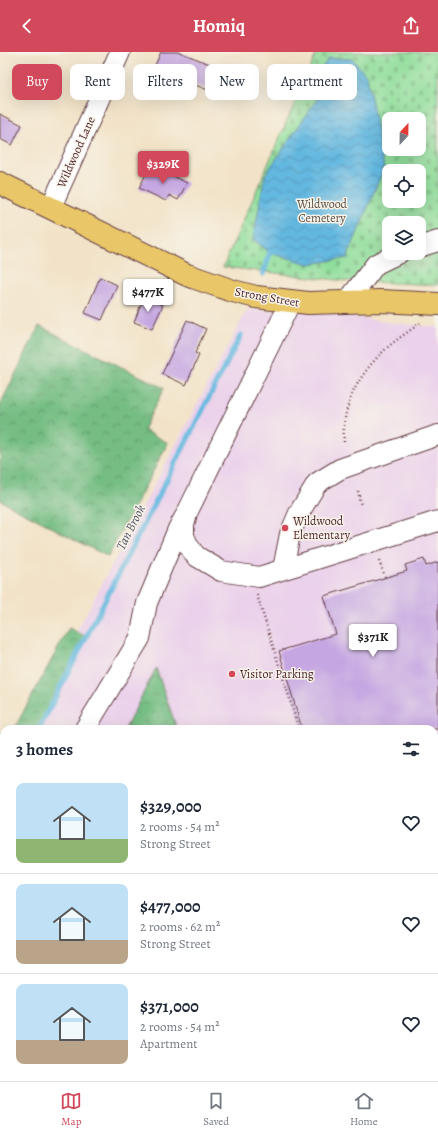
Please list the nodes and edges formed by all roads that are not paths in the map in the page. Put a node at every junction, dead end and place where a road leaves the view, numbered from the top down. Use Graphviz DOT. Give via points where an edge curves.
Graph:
graph roads {
  1 [pos="120,52"];
  2 [pos="0,183"];
  3 [pos="51,207"];
  4 [pos="438,241"];
  5 [pos="426,245"];
  6 [pos="384,260"];
  7 [pos="291,301"];
  8 [pos="347,302"];
  9 [pos="438,304"];
  10 [pos="438,435"];
  11 [pos="187,513"];
  12 [pos="438,521"];
  13 [pos="284,569"];
  14 [pos="87,725"];
  1 -- 3 [label="street, Wildwood Lane"];
  2 -- 3 [label="main road, Strong Street"];
  3 -- 7 [label="main road, Strong Street" via="210,284 256,297"];
  4 -- 5 [label="street"];
  6 -- 8 [label="street" via="376,264"];
  7 -- 8 [label="main road, Strong Street"];
  7 -- 11 [label="street"];
  8 -- 9 [label="main road, Strong Street" via="397,301"];
  10 -- 13 [label="street" via="340,468 317,483 290,534"];
  11 -- 13 [label="street" via="184,536 188,547 196,556 221,571 259,577"];
  11 -- 14 [label="street" via="147,603 140,638"];
  12 -- 13 [label="street"];
}
